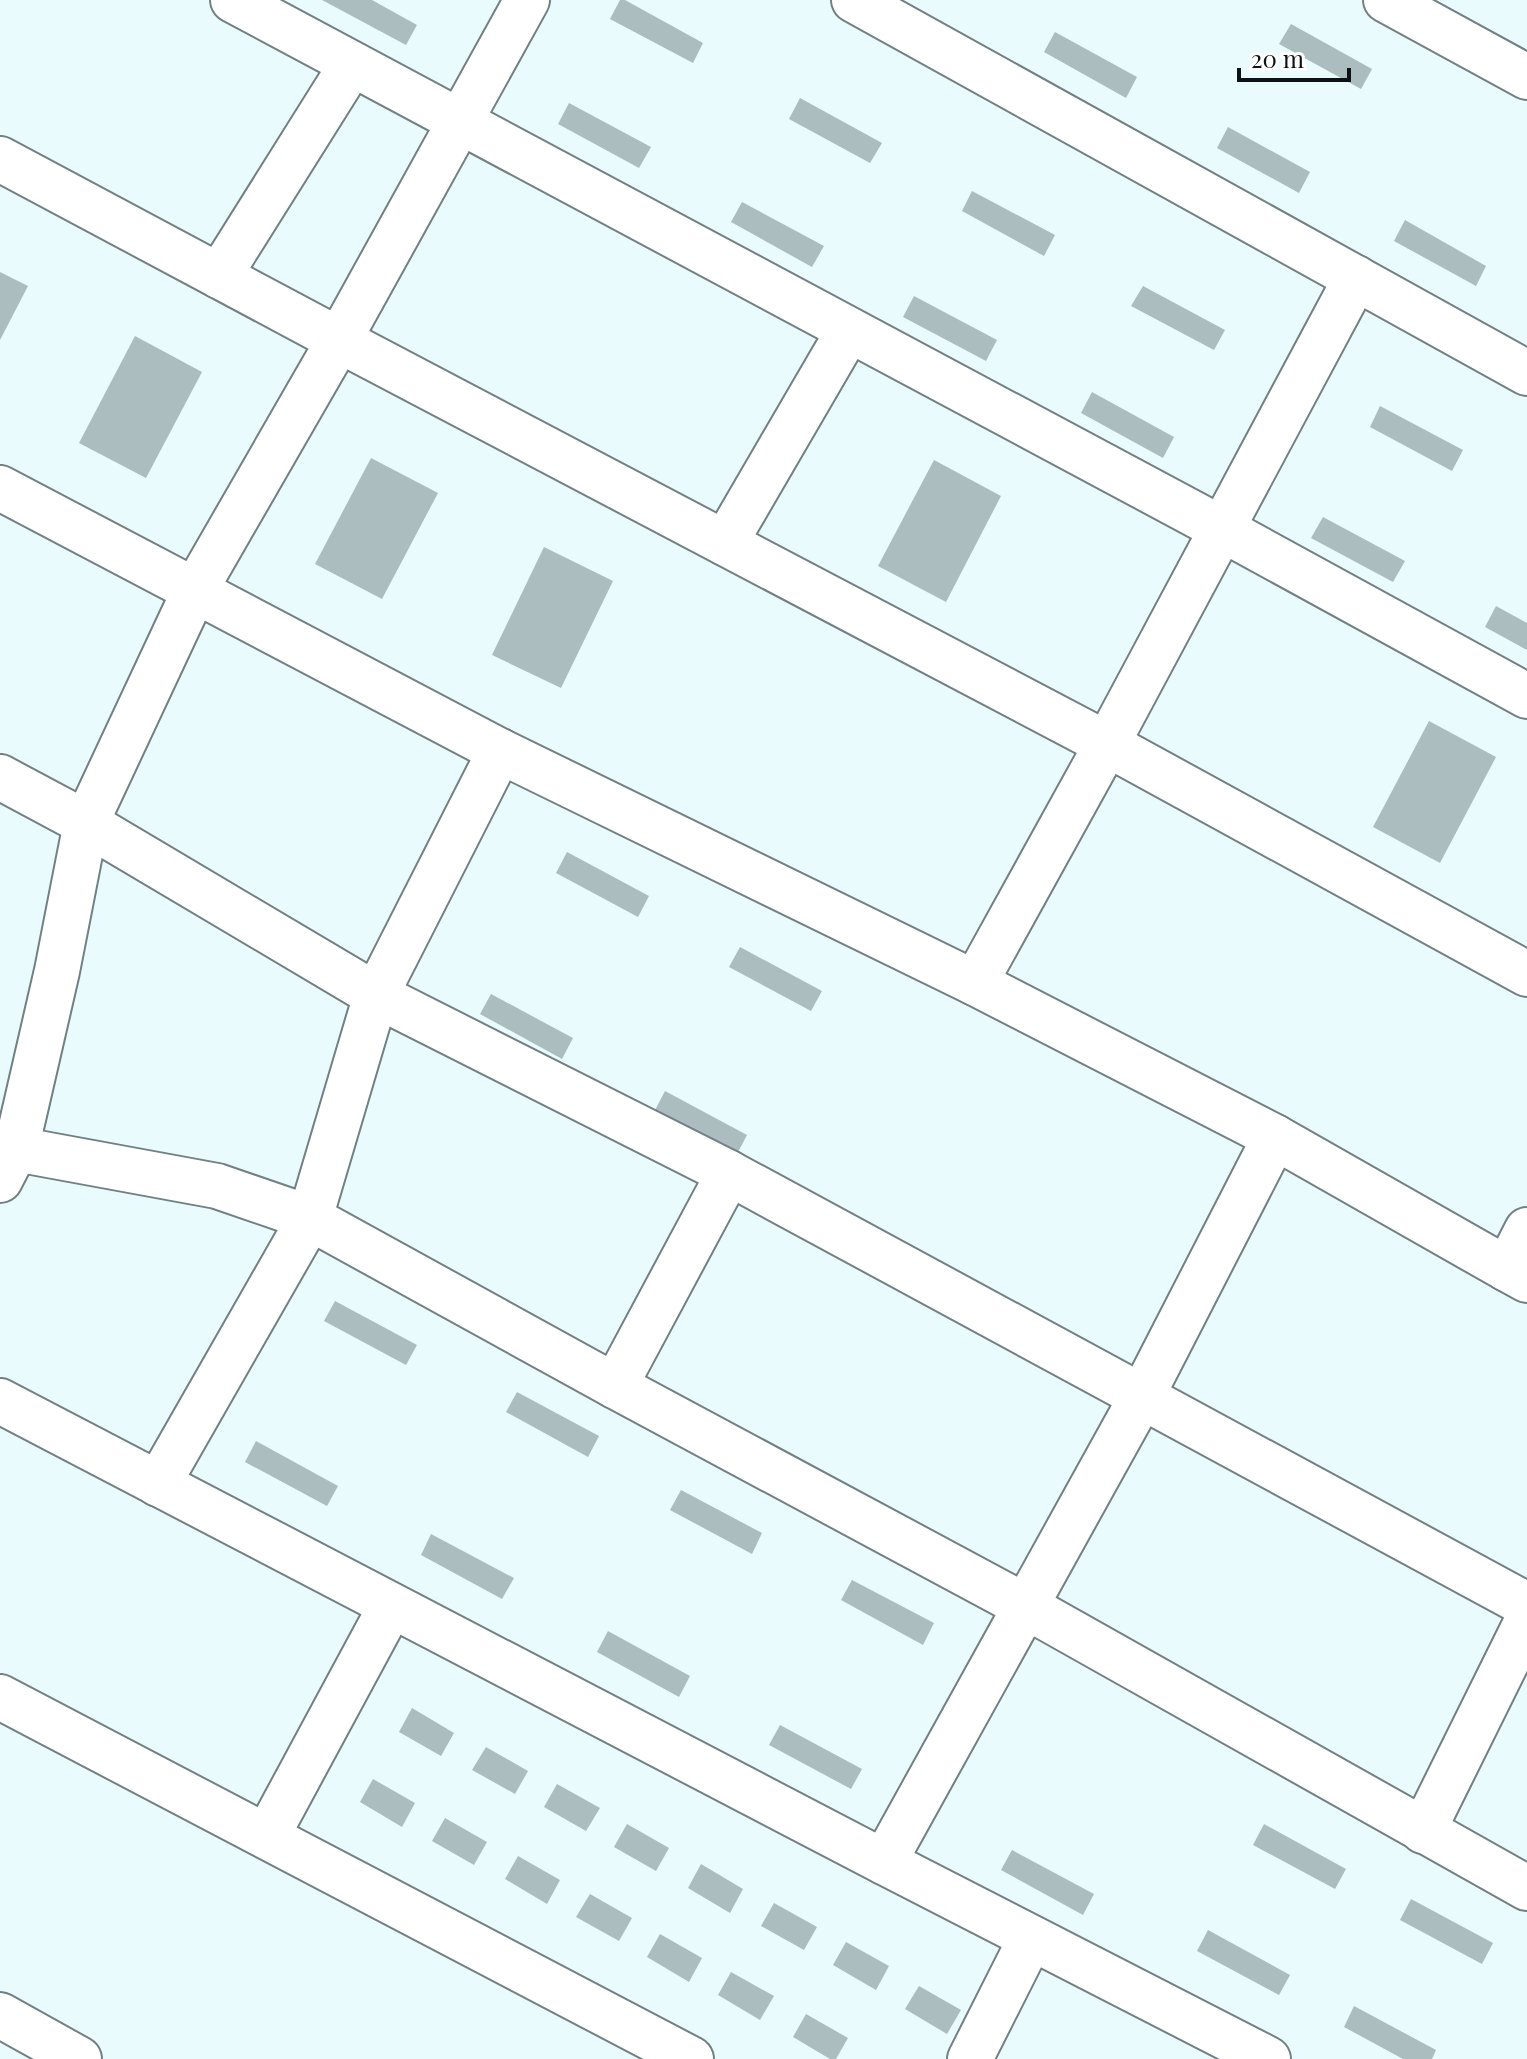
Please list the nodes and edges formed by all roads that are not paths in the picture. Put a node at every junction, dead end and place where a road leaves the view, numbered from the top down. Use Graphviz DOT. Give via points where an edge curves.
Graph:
graph roads {
  1 [pos="233,0"];
  2 [pos="527,0"];
  3 [pos="854,0"];
  4 [pos="1386,0"];
  5 [pos="1436,11"];
  6 [pos="352,64"];
  7 [pos="1527,77"];
  8 [pos="460,122"];
  9 [pos="0,159"];
  10 [pos="219,276"];
  11 [pos="1356,278"];
  12 [pos="849,330"];
  13 [pos="339,340"];
  14 [pos="1527,373"];
  15 [pos="0,488"];
  16 [pos="1222,529"];
  17 [pos="725,543"];
  18 [pos="194,592"];
  19 [pos="1527,696"];
  20 [pos="1107,744"];
  21 [pos="500,751"];
  22 [pos="0,777"];
  23 [pos="86,823"];
  24 [pos="1527,974"];
  25 [pos="975,983"];
  26 [pos="376,995"];
  27 [pos="1275,1137"];
  28 [pos="5,1159"];
  29 [pos="729,1173"];
  30 [pos="310,1218"];
  31 [pos="1527,1230"];
  32 [pos="1517,1274"];
  33 [pos="615,1386"];
  34 [pos="1141,1398"];
  35 [pos="0,1401"];
  36 [pos="158,1484"];
  37 [pos="1527,1605"];
  38 [pos="391,1606"];
  39 [pos="1027,1607"];
  40 [pos="1527,1621"];
  41 [pos="0,1697"];
  42 [pos="1423,1831"];
  43 [pos="267,1836"];
  44 [pos="884,1862"];
  45 [pos="1527,1888"];
  46 [pos="1031,1938"];
  47 [pos="0,2015"];
  48 [pos="79,2059"];
  49 [pos="691,2059"];
  50 [pos="970,2059"];
  51 [pos="1268,2059"];
  1 -- 6 [label="street"];
  2 -- 8 [label="street"];
  3 -- 11 [label="street"];
  4 -- 5 [label="street"];
  5 -- 7 [label="street"];
  6 -- 8 [label="street"];
  6 -- 10 [label="street"];
  8 -- 12 [label="street"];
  8 -- 13 [label="street"];
  9 -- 10 [label="street"];
  10 -- 13 [label="street"];
  11 -- 14 [label="street"];
  11 -- 16 [label="street"];
  12 -- 16 [label="street"];
  12 -- 17 [label="street"];
  13 -- 17 [label="street"];
  13 -- 18 [label="street"];
  15 -- 18 [label="street"];
  16 -- 19 [label="street"];
  16 -- 20 [label="street"];
  17 -- 20 [label="street"];
  18 -- 21 [label="street"];
  18 -- 23 [label="street"];
  20 -- 24 [label="street"];
  20 -- 25 [label="street"];
  21 -- 25 [label="street"];
  21 -- 26 [label="street"];
  22 -- 23 [label="street"];
  23 -- 26 [label="street"];
  23 -- 28 [label="street" via="57,971"];
  25 -- 27 [label="street"];
  26 -- 29 [label="street"];
  26 -- 30 [label="street"];
  27 -- 32 [label="street"];
  27 -- 34 [label="street"];
  28 -- 30 [label="street" via="217,1186"];
  29 -- 33 [label="street"];
  29 -- 34 [label="street"];
  30 -- 33 [label="street"];
  30 -- 36 [label="street"];
  31 -- 32 [label="street"];
  33 -- 39 [label="street"];
  34 -- 37 [label="street"];
  34 -- 39 [label="street"];
  35 -- 36 [label="street"];
  36 -- 38 [label="street"];
  38 -- 43 [label="street"];
  38 -- 44 [label="street"];
  39 -- 42 [label="street"];
  39 -- 44 [label="street"];
  40 -- 42 [label="street"];
  41 -- 43 [label="street"];
  42 -- 45 [label="street"];
  43 -- 49 [label="street"];
  44 -- 46 [label="street"];
  46 -- 50 [label="street"];
  46 -- 51 [label="street"];
  47 -- 48 [label="street"];
}
